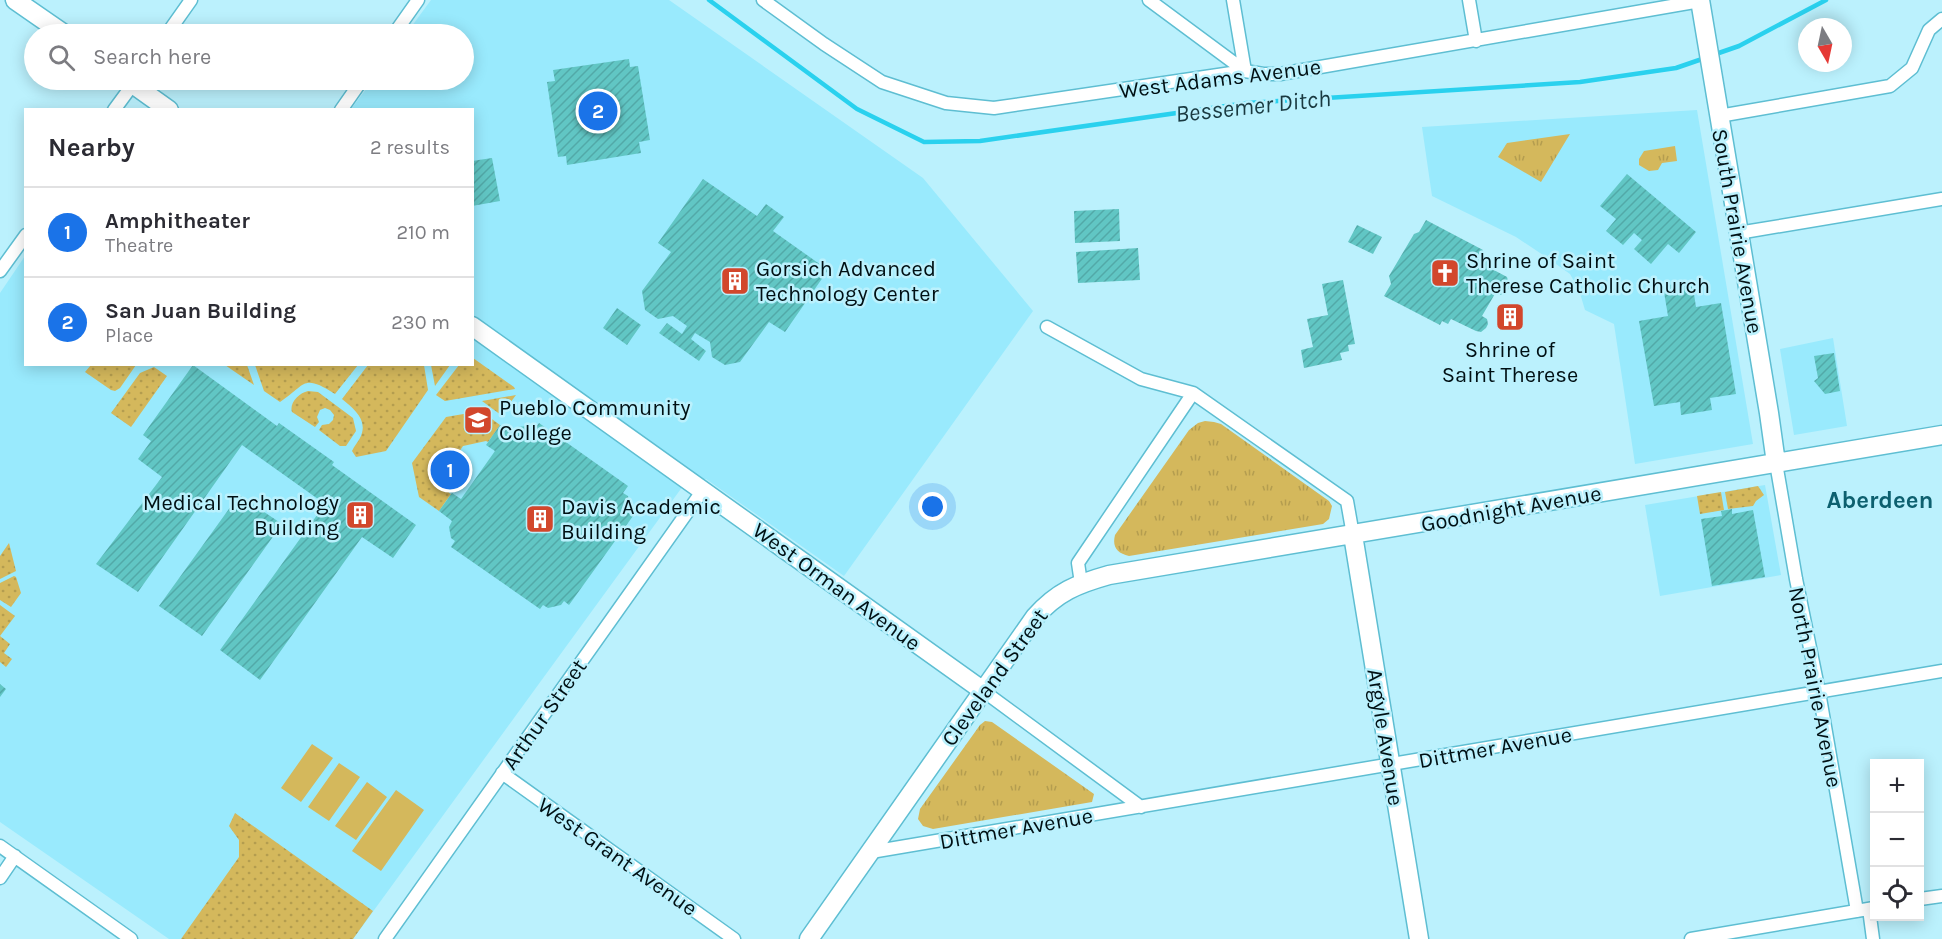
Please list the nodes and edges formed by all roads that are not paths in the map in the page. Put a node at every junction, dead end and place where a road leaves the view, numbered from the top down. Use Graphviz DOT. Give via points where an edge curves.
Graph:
graph roads {
  1 [pos="15,0"];
  2 [pos="191,0"];
  3 [pos="418,0"];
  4 [pos="763,0"];
  5 [pos="1149,0"];
  6 [pos="1233,0"];
  7 [pos="1469,0"];
  8 [pos="1701,5"];
  9 [pos="1942,19"];
  10 [pos="49,24"];
  11 [pos="174,24"];
  12 [pos="401,24"];
  13 [pos="1476,41"];
  14 [pos="1245,71"];
  15 [pos="126,90"];
  16 [pos="143,90"];
  17 [pos="355,90"];
  18 [pos="115,108"];
  19 [pos="166,108"];
  20 [pos="341,108"];
  21 [pos="1719,116"];
  22 [pos="1942,199"];
  23 [pos="1738,233"];
  24 [pos="24,238"];
  25 [pos="0,271"];
  26 [pos="474,327"];
  27 [pos="1047,327"];
  28 [pos="1193,393"];
  29 [pos="1942,435"];
  30 [pos="1776,463"];
  31 [pos="703,490"];
  32 [pos="1353,535"];
  33 [pos="1081,583"];
  34 [pos="1942,671"];
  35 [pos="982,690"];
  36 [pos="1820,692"];
  37 [pos="1391,765"];
  38 [pos="502,773"];
  39 [pos="1141,807"];
  40 [pos="0,846"];
  41 [pos="871,852"];
  42 [pos="15,856"];
  43 [pos="0,878"];
  44 [pos="1942,896"];
  45 [pos="1924,898"];
  46 [pos="1867,909"];
  47 [pos="131,939"];
  48 [pos="385,939"];
  49 [pos="734,939"];
  50 [pos="809,939"];
  51 [pos="1419,939"];
  52 [pos="1691,939"];
  53 [pos="1873,939"];
  1 -- 10 [label="street"];
  2 -- 11 [label="street"];
  3 -- 12 [label="street"];
  4 -- 14 [label="street, West Adams Avenue" via="882,82 946,103 994,108"];
  5 -- 14 [label="street"];
  6 -- 14 [label="street"];
  7 -- 13 [label="street"];
  8 -- 13 [label="street, West Adams Avenue"];
  8 -- 21 [label="street, South Prairie Avenue"];
  9 -- 21 [label="street" via="1929,30 1912,68 1890,86"];
  13 -- 14 [label="street, West Adams Avenue" via="1280,74"];
  15 -- 18 [label="street"];
  16 -- 19 [label="street"];
  17 -- 20 [label="street"];
  21 -- 23 [label="street, South Prairie Avenue"];
  22 -- 23 [label="street"];
  23 -- 30 [label="street, South Prairie Avenue"];
  24 -- 25 [label="street"];
  26 -- 31 [label="street, West Orman Avenue"];
  27 -- 28 [label="street" via="1141,379"];
  28 -- 32 [label="street" via="1347,501"];
  28 -- 33 [label="street" via="1078,563"];
  29 -- 30 [label="street, Goodnight Avenue"];
  30 -- 32 [label="street, Goodnight Avenue"];
  30 -- 36 [label="street, North Prairie Avenue"];
  31 -- 35 [label="street, West Orman Avenue"];
  31 -- 38 [label="street, Arthur Street"];
  32 -- 33 [label="street, Goodnight Avenue"];
  32 -- 37 [label="street, Argyle Avenue"];
  33 -- 35 [label="street, Cleveland Street" via="1048,603 1035,617"];
  34 -- 36 [label="street, Dittmer Avenue"];
  35 -- 39 [label="street, West Orman Avenue"];
  35 -- 41 [label="street, Cleveland Street"];
  36 -- 37 [label="street, Dittmer Avenue"];
  36 -- 46 [label="street, North Prairie Avenue"];
  37 -- 39 [label="street, Dittmer Avenue"];
  37 -- 51 [label="street, Argyle Avenue"];
  38 -- 48 [label="street, Arthur Street"];
  38 -- 49 [label="street, West Grant Avenue"];
  39 -- 41 [label="street, Dittmer Avenue"];
  40 -- 42 [label="street"];
  41 -- 50 [label="street, Cleveland Street"];
  42 -- 43 [label="street"];
  42 -- 47 [label="street"];
  44 -- 45 [label="street"];
  46 -- 52 [label="street"];
  46 -- 53 [label="street, North Prairie Avenue"];
}
